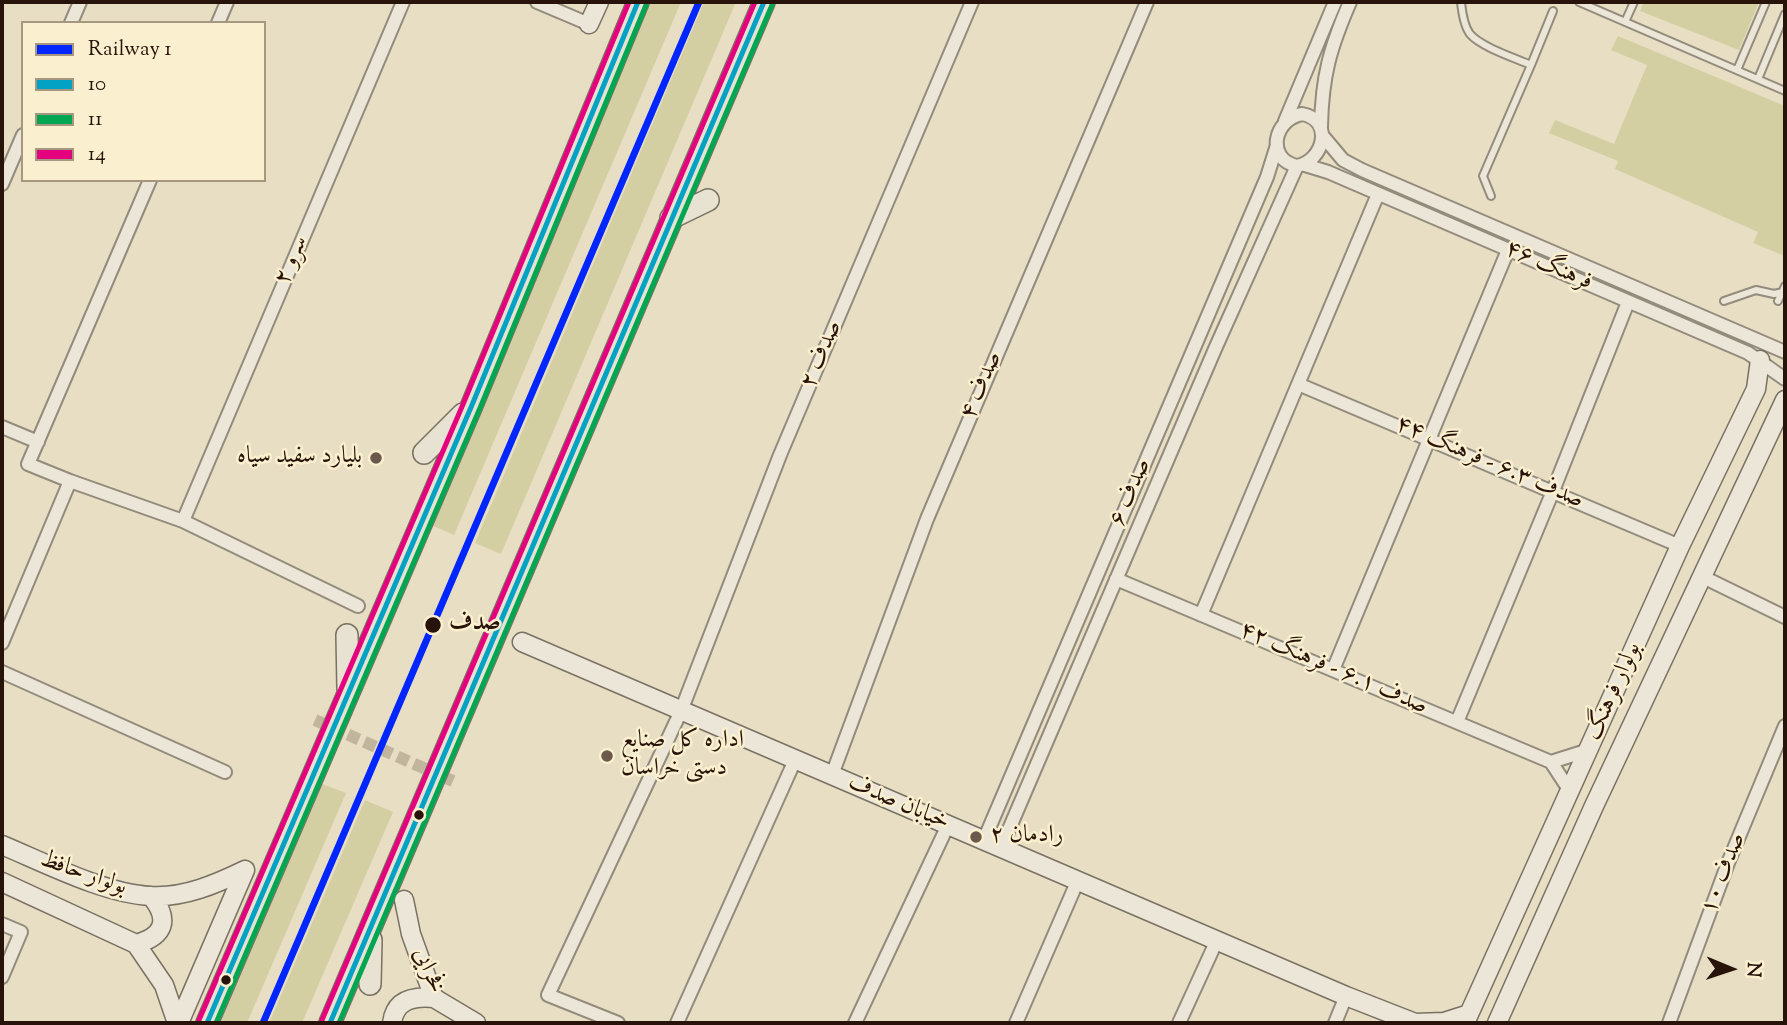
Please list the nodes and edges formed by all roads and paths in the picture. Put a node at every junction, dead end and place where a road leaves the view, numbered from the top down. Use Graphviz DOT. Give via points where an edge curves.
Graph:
graph roads {
  1 [pos="80,2"];
  2 [pos="227,2"];
  3 [pos="402,2"];
  4 [pos="537,2"];
  5 [pos="599,2"];
  6 [pos="638,2"];
  7 [pos="764,2"];
  8 [pos="972,2"];
  9 [pos="1147,2"];
  10 [pos="1335,2"];
  11 [pos="1350,2"];
  12 [pos="1461,2"];
  13 [pos="1579,2"];
  14 [pos="1634,2"];
  15 [pos="1766,2"];
  16 [pos="1553,11"];
  17 [pos="1785,14"];
  18 [pos="72,21"];
  19 [pos="219,21"];
  20 [pos="1625,22"];
  21 [pos="589,24"];
  22 [pos="1531,65"];
  23 [pos="1737,70"];
  24 [pos="1758,79"];
  25 [pos="1785,91"];
  26 [pos="1283,125"];
  27 [pos="1322,131"];
  28 [pos="21,140"];
  29 [pos="1277,145"];
  30 [pos="1301,165"];
  31 [pos="149,182"];
  32 [pos="2,184"];
  33 [pos="1378,194"];
  34 [pos="1491,196"];
  35 [pos="708,200"];
  36 [pos="671,218"];
  37 [pos="1508,250"];
  38 [pos="1784,289"];
  39 [pos="1724,301"];
  40 [pos="1779,301"];
  41 [pos="1628,302"];
  42 [pos="1785,352"];
  43 [pos="1759,360"];
  44 [pos="1785,379"];
  45 [pos="1298,384"];
  46 [pos="1756,389"];
  47 [pos="1784,402"];
  48 [pos="472,405"];
  49 [pos="1167,410"];
  50 [pos="1185,418"];
  51 [pos="2,427"];
  52 [pos="1429,439"];
  53 [pos="38,442"];
  54 [pos="424,453"];
  55 [pos="70,481"];
  56 [pos="1553,491"];
  57 [pos="183,521"];
  58 [pos="1680,546"];
  59 [pos="1700,576"];
  60 [pos="1116,579"];
  61 [pos="358,606"];
  62 [pos="1201,615"];
  63 [pos="1785,617"];
  64 [pos="347,635"];
  65 [pos="2,643"];
  66 [pos="529,645"];
  67 [pos="1333,670"];
  68 [pos="2,672"];
  69 [pos="348,695"];
  70 [pos="681,710"];
  71 [pos="1457,722"];
  72 [pos="1785,726"];
  73 [pos="1589,750"];
  74 [pos="795,760"];
  75 [pos="1551,762"];
  76 [pos="225,772"];
  77 [pos="832,775"];
  78 [pos="1570,791"];
  79 [pos="948,825"];
  80 [pos="984,840"];
  81 [pos="2,845"];
  82 [pos="1001,848"];
  83 [pos="1078,880"];
  84 [pos="2,882"];
  85 [pos="151,896"];
  86 [pos="404,900"];
  87 [pos="1519,904"];
  88 [pos="1544,917"];
  89 [pos="2,924"];
  90 [pos="371,928"];
  91 [pos="1217,940"];
  92 [pos="136,944"];
  93 [pos="2,977"];
  94 [pos="370,984"];
  95 [pos="1346,996"];
  96 [pos="434,998"];
  97 [pos="1467,1019"];
  98 [pos="178,1023"];
  99 [pos="207,1023"];
  100 [pos="330,1023"];
  101 [pos="392,1023"];
  102 [pos="476,1023"];
  103 [pos="618,1023"];
  104 [pos="677,1023"];
  105 [pos="855,1023"];
  106 [pos="1016,1023"];
  107 [pos="1179,1023"];
  108 [pos="1335,1023"];
  109 [pos="1415,1023"];
  110 [pos="1497,1023"];
  111 [pos="1669,1023"];
  1 -- 18 [label="street"];
  2 -- 19 [label="street"];
  3 -- 57 [label="street, سرو ۲"];
  4 -- 21 [label="street"];
  5 -- 21 [label="street"];
  6 -- 48 [label="highway"];
  7 -- 36 [label="highway"];
  8 -- 70 [label="street, صدف ۲" via="780,455"];
  9 -- 77 [label="street, صدف ۴" via="927,519"];
  10 -- 26 [label="street"];
  11 -- 27 [label="street" via="1325,69"];
  12 -- 22 [label="lane" via="1470,34"];
  13 -- 20 [label="lane"];
  14 -- 20 [label="lane"];
  15 -- 23 [label="lane"];
  16 -- 22 [label="lane"];
  17 -- 24 [label="lane"];
  20 -- 23 [label="lane"];
  22 -- 34 [label="lane" via="1483,176"];
  23 -- 24 [label="lane"];
  24 -- 25 [label="lane"];
  26 -- 27 [label="street" via="1294,115 1310,115"];
  26 -- 29 [label="street"];
  27 -- 30 [label="street" via="1316,155"];
  27 -- 42 [label="street, فرهنگ ۴۶" via="1343,160 1362,170"];
  28 -- 32 [label="street"];
  29 -- 30 [label="street" via="1282,159"];
  29 -- 49 [label="street, صدف ۶"];
  30 -- 33 [label="street, فرهنگ ۴۶"];
  30 -- 50 [label="street, صدف ۶"];
  31 -- 53 [label="street"];
  33 -- 37 [label="street, فرهنگ ۴۶"];
  33 -- 45 [label="street"];
  35 -- 36 [label="highway"];
  36 -- 90 [label="highway"];
  37 -- 41 [label="street, فرهنگ ۴۶"];
  37 -- 52 [label="street"];
  38 -- 39 [label="lane" via="1774,294 1756,290"];
  38 -- 40 [label="lane"];
  41 -- 43 [label="street, فرهنگ ۴۶"];
  41 -- 56 [label="street"];
  43 -- 44 [label="street, فرهنگ ۴۶"];
  43 -- 46 [label="street, بولوار فرهنگ"];
  45 -- 52 [label="street, صدف ۶.۳ - فرهنگ ۴۴"];
  45 -- 62 [label="street"];
  46 -- 47 [label="street" via="1772,392"];
  46 -- 58 [label="street, بولوار فرهنگ"];
  47 -- 59 [label="street, بولوار فرهنگ"];
  48 -- 54 [label="highway"];
  48 -- 69 [label="highway"];
  49 -- 50 [label="street"];
  49 -- 80 [label="street, صدف ۶"];
  50 -- 60 [label="street, صدف ۶"];
  51 -- 53 [label="street"];
  52 -- 56 [label="street, صدف ۶.۳ - فرهنگ ۴۴"];
  52 -- 67 [label="street"];
  53 -- 55 [label="street" via="28,464"];
  55 -- 57 [label="street"];
  55 -- 65 [label="street"];
  56 -- 58 [label="street, صدف ۶.۳ - فرهنگ ۴۴"];
  56 -- 71 [label="street"];
  57 -- 61 [label="street"];
  58 -- 73 [label="street, بولوار فرهنگ"];
  59 -- 63 [label="street"];
  59 -- 88 [label="street, بولوار فرهنگ"];
  60 -- 62 [label="street, صدف ۶.۱ - فرهنگ ۴۲"];
  60 -- 82 [label="street, صدف ۶"];
  62 -- 67 [label="street, صدف ۶.۱ - فرهنگ ۴۲"];
  64 -- 69 [label="highway"];
  66 -- 70 [label="street, خیابان صدف"];
  67 -- 71 [label="street, صدف ۶.۱ - فرهنگ ۴۲"];
  68 -- 76 [label="street"];
  69 -- 99 [label="highway"];
  70 -- 74 [label="street, خیابان صدف"];
  70 -- 103 [label="street, صدف ۲" via="548,995"];
  71 -- 75 [label="street, صدف ۶.۱ - فرهنگ ۴۲"];
  72 -- 111 [label="street, صدف ۱۰"];
  73 -- 75 [label="street"];
  73 -- 78 [label="street, بولوار فرهنگ"];
  74 -- 77 [label="street, خیابان صدف"];
  74 -- 104 [label="street"];
  75 -- 78 [label="street"];
  77 -- 79 [label="street, خیابان صدف"];
  78 -- 87 [label="street, بولوار فرهنگ"];
  79 -- 80 [label="street, خیابان صدف"];
  79 -- 105 [label="street"];
  80 -- 82 [label="street, خیابان صدف"];
  81 -- 85 [label="street, بولوار حافظ" via="106,887"];
  82 -- 83 [label="street, خیابان صدف"];
  83 -- 91 [label="street, خیابان صدف"];
  83 -- 106 [label="street"];
  84 -- 92 [label="street, بولوار حافظ"];
  85 -- 92 [label="street" via="162,909 162,926 153,940"];
  85 -- 98 [label="street, بولوار حافظ" via="191,892 245,870"];
  86 -- 96 [label="street, فخرایی"];
  87 -- 88 [label="street"];
  87 -- 97 [label="street, بولوار فرهنگ"];
  88 -- 110 [label="street, بولوار فرهنگ"];
  89 -- 93 [label="street" via="21,932"];
  90 -- 94 [label="highway"];
  90 -- 100 [label="highway"];
  91 -- 95 [label="street, خیابان صدف"];
  91 -- 107 [label="street"];
  92 -- 98 [label="street" via="164,985"];
  95 -- 108 [label="street"];
  95 -- 109 [label="street, خیابان صدف"];
  96 -- 101 [label="street" via="407,999 396,1008"];
  96 -- 102 [label="street, فخرایی"];
  97 -- 109 [label="street"];
}
